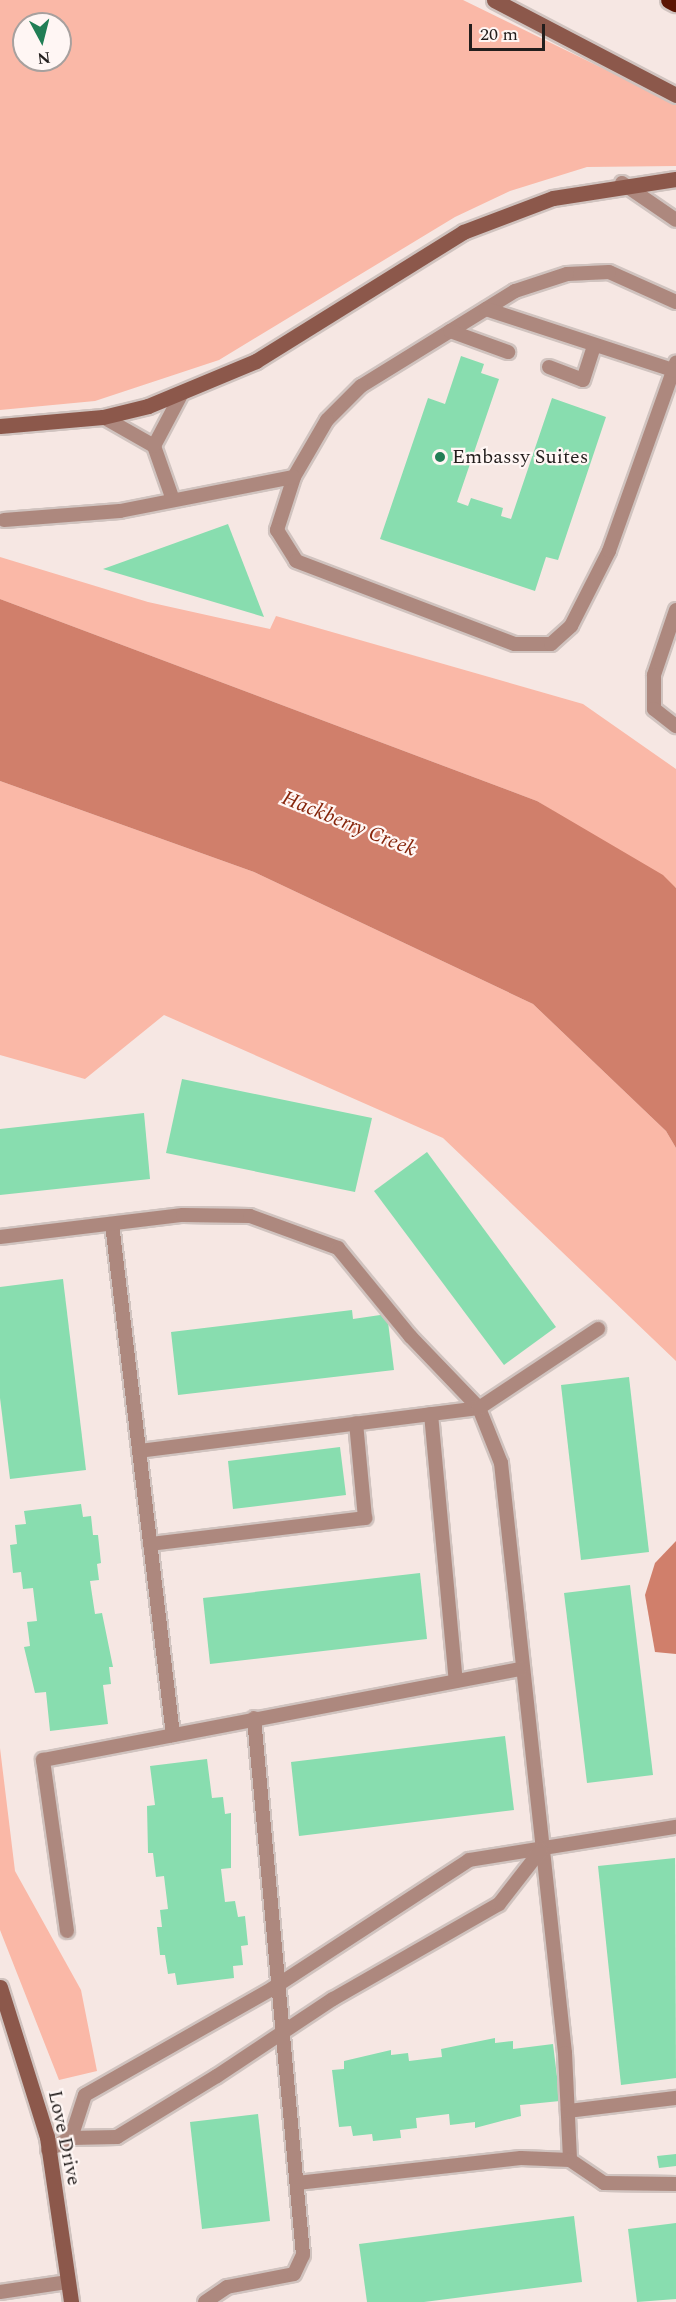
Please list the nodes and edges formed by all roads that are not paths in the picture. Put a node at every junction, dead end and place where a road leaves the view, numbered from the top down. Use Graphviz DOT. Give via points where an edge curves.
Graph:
graph roads {
  1 [pos="494,0"];
  2 [pos="670,0"];
  3 [pos="676,3"];
  4 [pos="676,95"];
  5 [pos="676,178"];
  6 [pos="622,183"];
  7 [pos="676,220"];
  8 [pos="676,302"];
  9 [pos="486,309"];
  10 [pos="450,331"];
  11 [pos="594,346"];
  12 [pos="508,352"];
  13 [pos="549,367"];
  14 [pos="675,367"];
  15 [pos="182,393"];
  16 [pos="103,417"];
  17 [pos="0,426"];
  18 [pos="154,446"];
  19 [pos="294,477"];
  20 [pos="173,500"];
  21 [pos="4,520"];
  22 [pos="676,610"];
  23 [pos="676,726"];
  24 [pos="112,1224"];
  25 [pos="0,1237"];
  26 [pos="598,1329"];
  27 [pos="479,1408"];
  28 [pos="431,1414"];
  29 [pos="356,1423"];
  30 [pos="139,1451"];
  31 [pos="150,1544"];
  32 [pos="520,1669"];
  33 [pos="456,1681"];
  34 [pos="254,1718"];
  35 [pos="173,1735"];
  36 [pos="676,1827"];
  37 [pos="541,1850"];
  38 [pos="67,1931"];
  39 [pos="278,1985"];
  40 [pos="0,1987"];
  41 [pos="3,2003"];
  42 [pos="282,2033"];
  43 [pos="676,2098"];
  44 [pos="568,2110"];
  45 [pos="71,2139"];
  46 [pos="48,2150"];
  47 [pos="570,2160"];
  48 [pos="297,2183"];
  49 [pos="676,2184"];
  50 [pos="68,2282"];
  51 [pos="0,2292"];
  52 [pos="71,2302"];
  53 [pos="205,2302"];
  1 -- 4 [label="main road"];
  2 -- 3 [label="highway"];
  5 -- 6 [label="main road"];
  6 -- 7 [label="lane"];
  6 -- 15 [label="main road" via="553,198 463,232 256,361"];
  8 -- 9 [label="lane" via="609,272 567,274 515,291"];
  9 -- 10 [label="lane"];
  9 -- 11 [label="lane"];
  10 -- 12 [label="lane"];
  10 -- 19 [label="lane" via="361,386 327,420"];
  11 -- 13 [label="lane" via="583,380"];
  11 -- 14 [label="lane"];
  14 -- 19 [label="lane" via="609,551 571,626 551,644 515,644 296,561 277,530"];
  15 -- 16 [label="main road"];
  15 -- 18 [label="lane"];
  16 -- 17 [label="main road"];
  16 -- 18 [label="lane"];
  18 -- 20 [label="lane"];
  19 -- 20 [label="lane"];
  20 -- 21 [label="lane" via="120,511"];
  22 -- 23 [label="lane" via="654,675 654,709"];
  24 -- 25 [label="lane"];
  24 -- 27 [label="lane" via="183,1215 250,1216 338,1248 410,1336"];
  24 -- 30 [label="lane"];
  26 -- 27 [label="lane"];
  27 -- 28 [label="lane"];
  27 -- 32 [label="lane" via="501,1463"];
  28 -- 29 [label="lane"];
  28 -- 33 [label="lane"];
  29 -- 30 [label="lane"];
  29 -- 31 [label="lane" via="365,1518"];
  30 -- 31 [label="lane"];
  31 -- 35 [label="lane"];
  32 -- 33 [label="lane"];
  32 -- 37 [label="lane"];
  33 -- 34 [label="lane"];
  34 -- 35 [label="lane"];
  34 -- 39 [label="lane"];
  35 -- 38 [label="lane" via="43,1760"];
  36 -- 37 [label="lane"];
  37 -- 39 [label="lane" via="469,1860"];
  37 -- 42 [label="lane" via="499,1904"];
  37 -- 44 [label="lane"];
  39 -- 42 [label="lane"];
  39 -- 45 [label="lane" via="85,2094"];
  40 -- 41 [label="main road, Love Drive"];
  41 -- 46 [label="main road, Love Drive"];
  42 -- 45 [label="lane" via="117,2137"];
  42 -- 48 [label="lane"];
  43 -- 44 [label="lane"];
  44 -- 47 [label="lane"];
  45 -- 46 [label="lane"];
  46 -- 50 [label="main road, Love Drive"];
  47 -- 48 [label="lane" via="521,2158"];
  47 -- 49 [label="lane" via="604,2183"];
  48 -- 53 [label="lane" via="301,2266 294,2274 227,2287"];
  50 -- 51 [label="lane"];
  50 -- 52 [label="main road, Love Drive"];
}
